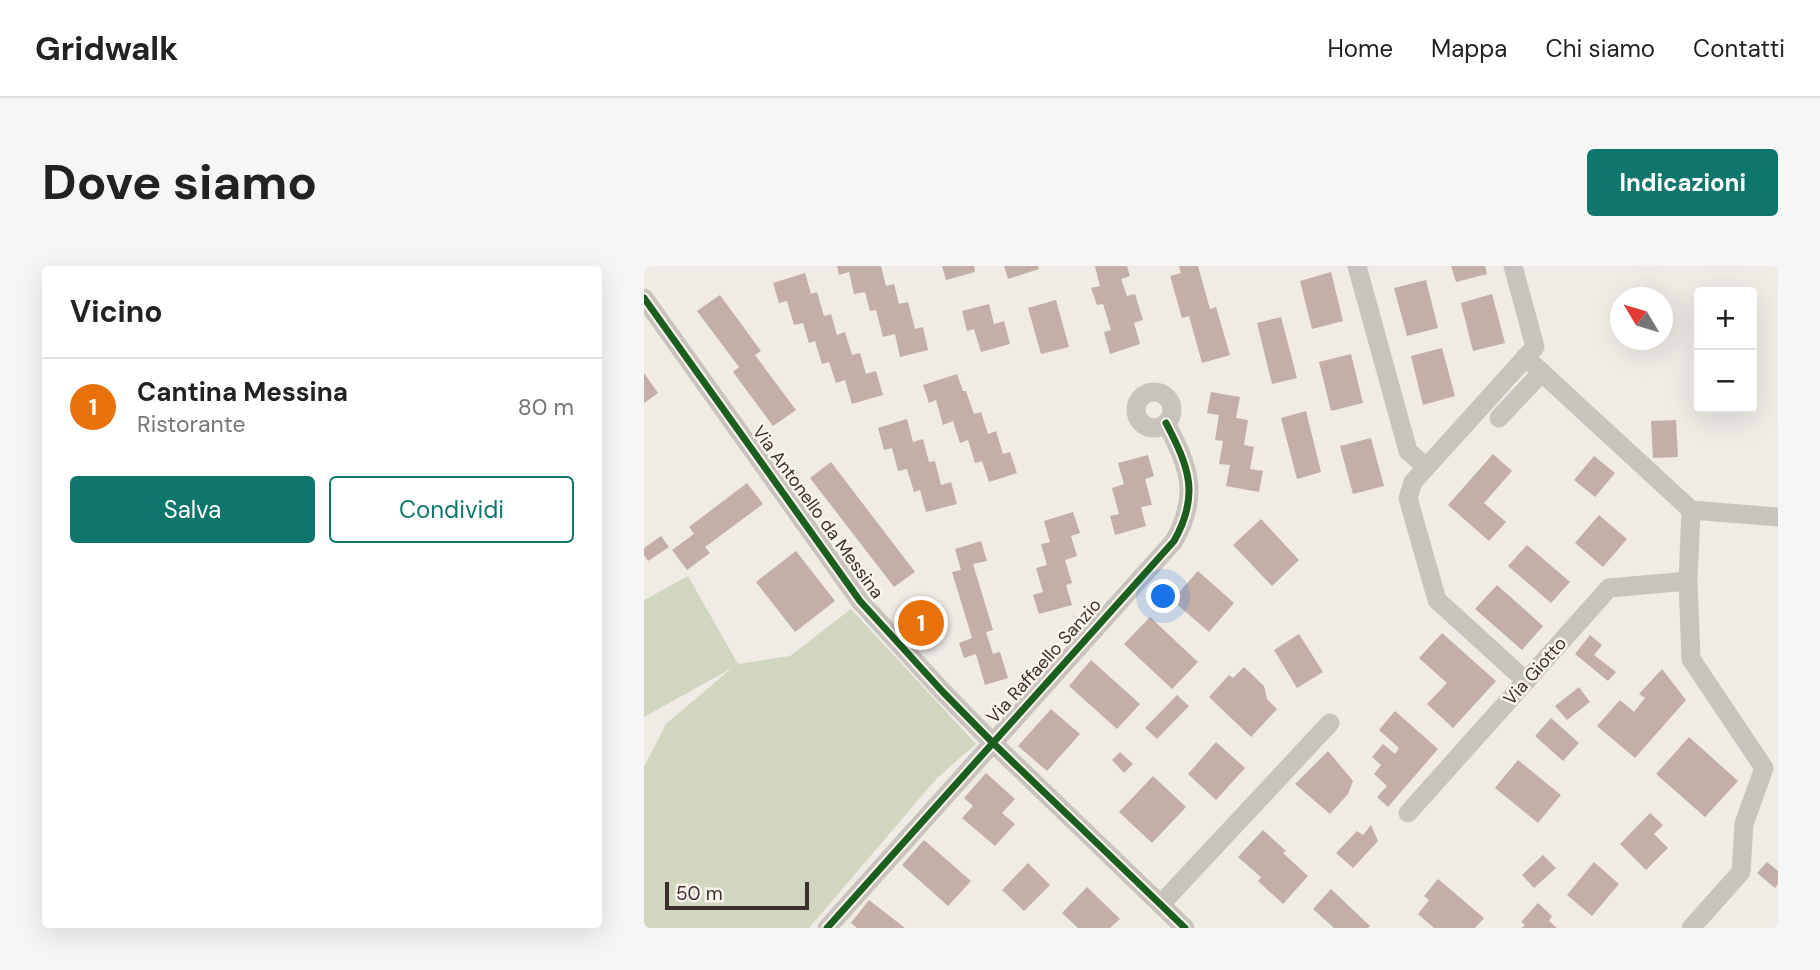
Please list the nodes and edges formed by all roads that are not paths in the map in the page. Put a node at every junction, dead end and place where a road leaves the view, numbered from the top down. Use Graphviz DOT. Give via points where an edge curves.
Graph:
graph roads {
  1 [pos="1357,266"];
  2 [pos="1513,266"];
  3 [pos="646,299"];
  4 [pos="1525,357"];
  5 [pos="1542,372"];
  6 [pos="1499,418"];
  7 [pos="1166,423"];
  8 [pos="1426,467"];
  9 [pos="1691,510"];
  10 [pos="1778,517"];
  11 [pos="1688,582"];
  12 [pos="1526,681"];
  13 [pos="1330,723"];
  14 [pos="993,743"];
  15 [pos="1408,813"];
  16 [pos="1161,904"];
  17 [pos="827,928"];
  18 [pos="1185,928"];
  19 [pos="1690,928"];
  1 -- 8 [label="street" via="1408,451"];
  2 -- 4 [label="street" via="1535,346"];
  3 -- 14 [label="street, Via Antonello da Messina" via="860,601"];
  4 -- 5 [label="street"];
  4 -- 8 [label="street"];
  5 -- 6 [label="street"];
  5 -- 9 [label="street"];
  7 -- 14 [label="street, Via Raffaello Sanzio" via="1182,454 1190,485 1185,522 1174,541"];
  8 -- 12 [label="street" via="1413,482 1408,498 1437,600"];
  9 -- 10 [label="street"];
  9 -- 11 [label="street"];
  11 -- 12 [label="street, Via Giotto" via="1609,588"];
  11 -- 19 [label="street" via="1691,659 1765,768 1744,824 1741,872"];
  12 -- 15 [label="street, Via Giotto"];
  13 -- 16 [label="street"];
  14 -- 16 [label="street, Via Antonello da Messina"];
  14 -- 17 [label="street, Via Raffaello Sanzio"];
  16 -- 18 [label="street, Via Antonello da Messina"];
}
